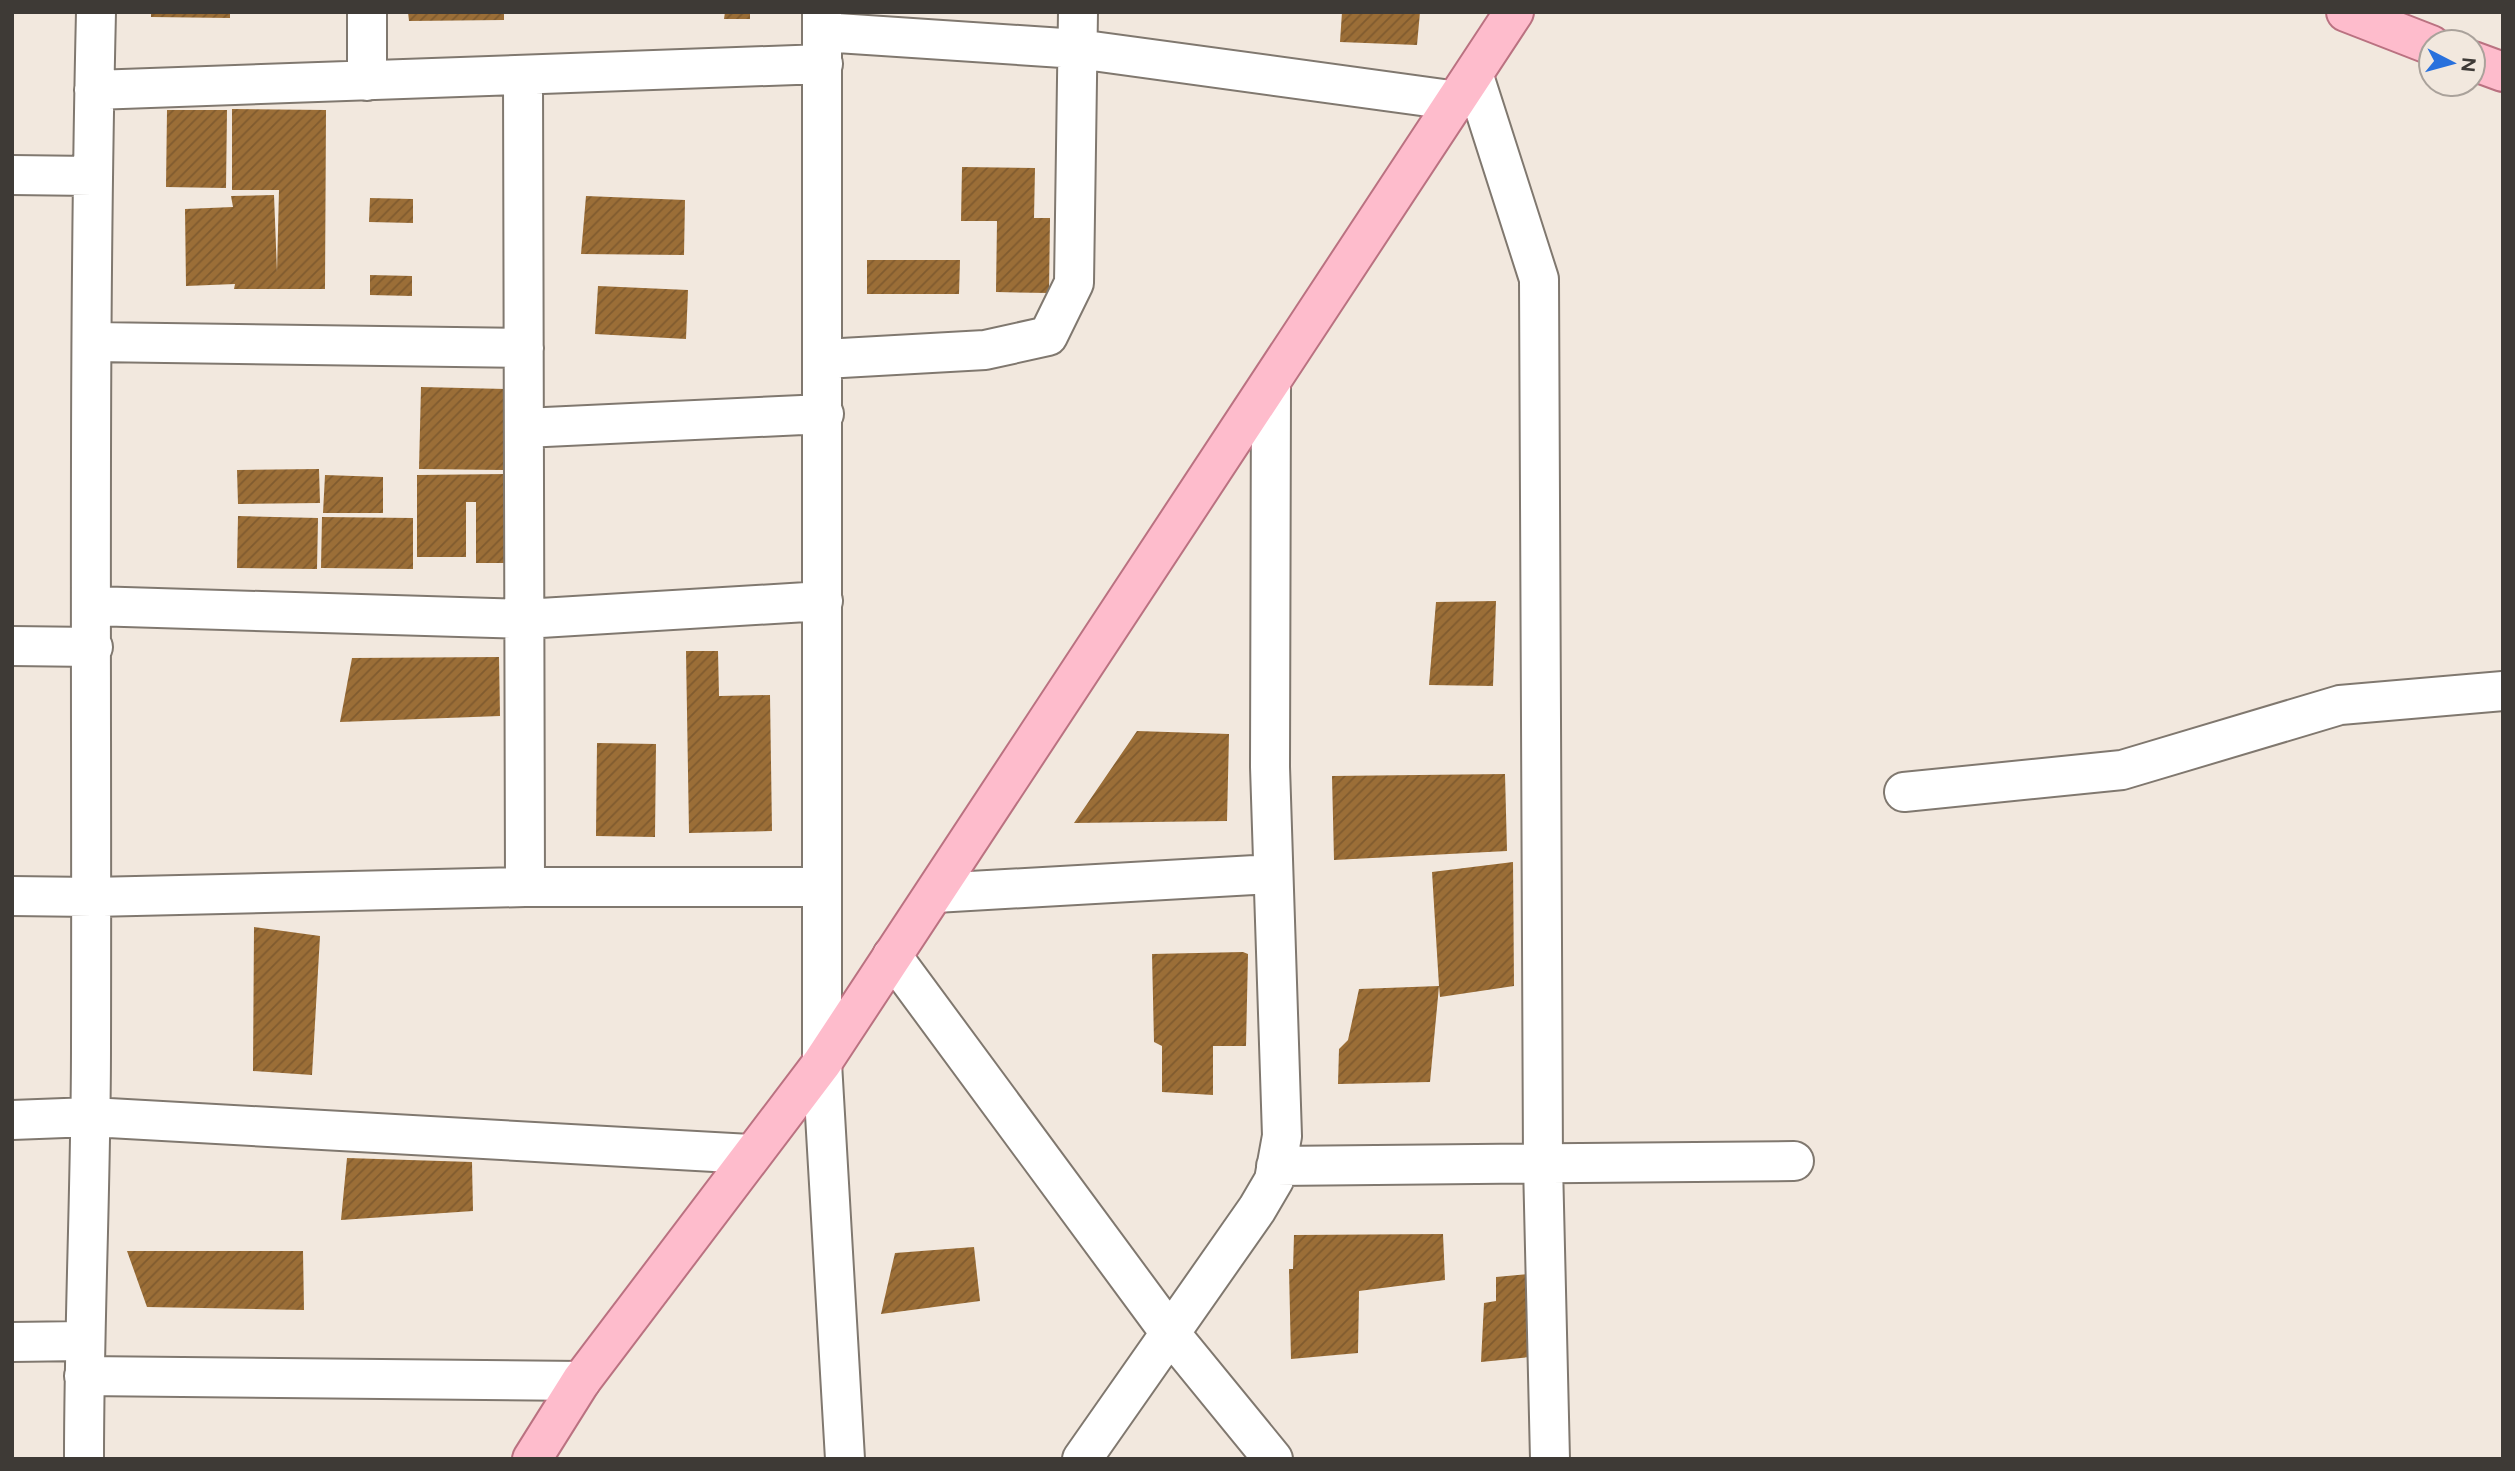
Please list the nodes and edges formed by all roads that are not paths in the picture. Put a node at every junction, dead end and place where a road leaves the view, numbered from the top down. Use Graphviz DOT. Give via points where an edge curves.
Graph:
graph roads {
  1 [pos="96,12"];
  2 [pos="368,12"];
  3 [pos="1514,12"];
  4 [pos="2346,12"];
  5 [pos="1078,31"];
  6 [pos="822,36"];
  7 [pos="2417,40"];
  8 [pos="523,77"];
  9 [pos="367,81"];
  10 [pos="1466,88"];
  11 [pos="94,90"];
  12 [pos="12,175"];
  13 [pos="92,176"];
  14 [pos="93,342"];
  15 [pos="524,348"];
  16 [pos="824,359"];
  17 [pos="1271,384"];
  18 [pos="824,414"];
  19 [pos="524,428"];
  20 [pos="823,601"];
  21 [pos="92,606"];
  22 [pos="524,619"];
  23 [pos="12,646"];
  24 [pos="93,647"];
  25 [pos="2503,691"];
  26 [pos="1905,792"];
  27 [pos="1273,874"];
  28 [pos="525,887"];
  29 [pos="822,887"];
  30 [pos="935,893"];
  31 [pos="12,896"];
  32 [pos="92,897"];
  33 [pos="892,956"];
  34 [pos="822,1063"];
  35 [pos="91,1117"];
  36 [pos="12,1120"];
  37 [pos="750,1154"];
  38 [pos="1794,1161"];
  39 [pos="1543,1164"];
  40 [pos="1276,1166"];
  41 [pos="1170,1333"];
  42 [pos="12,1342"];
  43 [pos="84,1359"];
  44 [pos="581,1381"];
  45 [pos="84,1459"];
  46 [pos="532,1459"];
  47 [pos="845,1459"];
  48 [pos="1082,1459"];
  49 [pos="1273,1459"];
  50 [pos="1550,1459"];
  1 -- 11 [label="street"];
  2 -- 9 [label="street"];
  3 -- 10 [label="main road"];
  4 -- 7 [label="main road"];
  5 -- 6 [label="street"];
  5 -- 10 [label="street"];
  5 -- 16 [label="street" via="1074,283 1048,336 985,350"];
  6 -- 8 [label="street"];
  6 -- 16 [label="street"];
  8 -- 9 [label="street"];
  8 -- 15 [label="street"];
  9 -- 11 [label="street"];
  10 -- 17 [label="main road"];
  10 -- 39 [label="street" via="1539,279"];
  11 -- 13 [label="street"];
  12 -- 13 [label="street"];
  13 -- 14 [label="street"];
  14 -- 15 [label="street"];
  14 -- 21 [label="street"];
  15 -- 19 [label="street"];
  16 -- 18 [label="street"];
  17 -- 27 [label="street" via="1269,767"];
  17 -- 30 [label="main road"];
  18 -- 19 [label="street"];
  18 -- 20 [label="street"];
  19 -- 22 [label="street"];
  20 -- 22 [label="street"];
  20 -- 29 [label="street"];
  21 -- 22 [label="street"];
  21 -- 24 [label="street"];
  22 -- 28 [label="street"];
  23 -- 24 [label="street"];
  24 -- 32 [label="street"];
  25 -- 26 [label="street" via="2340,705 2122,770"];
  27 -- 30 [label="street"];
  27 -- 40 [label="street" via="1282,1136"];
  28 -- 29 [label="street"];
  28 -- 32 [label="street"];
  29 -- 34 [label="street"];
  30 -- 33 [label="main road"];
  31 -- 32 [label="street"];
  32 -- 35 [label="street"];
  33 -- 34 [label="main road"];
  33 -- 41 [label="street"];
  34 -- 37 [label="main road"];
  34 -- 47 [label="street"];
  35 -- 36 [label="street"];
  35 -- 37 [label="street"];
  35 -- 43 [label="street"];
  37 -- 44 [label="main road"];
  38 -- 39 [label="street"];
  39 -- 40 [label="street"];
  39 -- 50 [label="street"];
  40 -- 41 [label="street" via="1274,1180 1257,1209"];
  41 -- 48 [label="street"];
  41 -- 49 [label="street"];
  42 -- 43 [label="street"];
  43 -- 44 [label="street"];
  43 -- 45 [label="street"];
  44 -- 46 [label="main road"];
}
